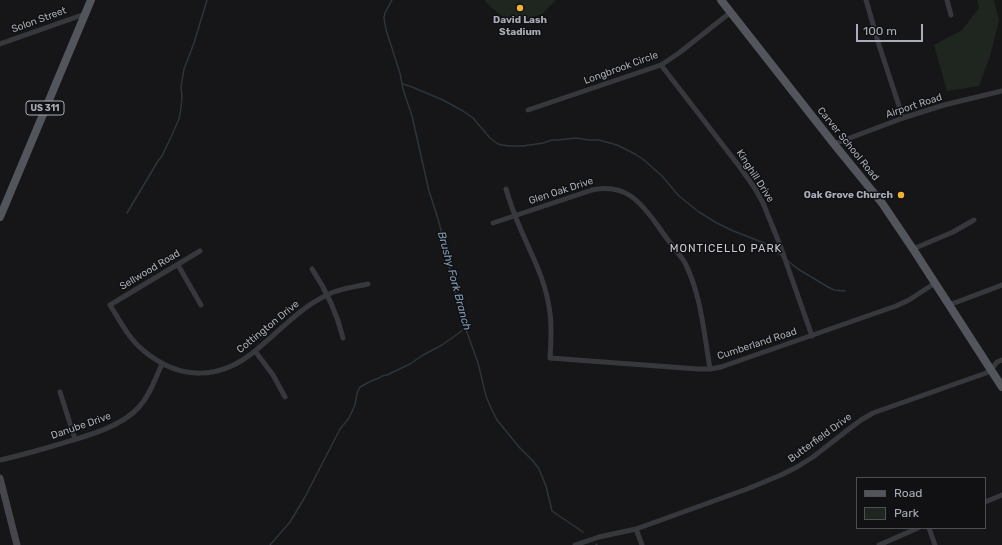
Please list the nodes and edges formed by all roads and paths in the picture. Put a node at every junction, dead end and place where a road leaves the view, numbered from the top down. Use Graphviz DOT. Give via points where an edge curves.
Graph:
graph roads {
  1 [pos="91,0"];
  2 [pos="722,0"];
  3 [pos="866,0"];
  4 [pos="947,0"];
  5 [pos="731,12"];
  6 [pos="85,14"];
  7 [pos="952,15"];
  8 [pos="0,44"];
  9 [pos="660,65"];
  10 [pos="1002,92"];
  11 [pos="528,110"];
  12 [pos="903,118"];
  13 [pos="834,144"];
  14 [pos="506,189"];
  15 [pos="515,216"];
  16 [pos="0,217"];
  17 [pos="974,220"];
  18 [pos="493,223"];
  19 [pos="913,249"];
  20 [pos="200,251"];
  21 [pos="178,265"];
  22 [pos="312,269"];
  23 [pos="935,283"];
  24 [pos="368,284"];
  25 [pos="1002,285"];
  26 [pos="328,294"];
  27 [pos="110,305"];
  28 [pos="201,305"];
  29 [pos="949,305"];
  30 [pos="812,336"];
  31 [pos="343,338"];
  32 [pos="255,351"];
  33 [pos="1002,360"];
  34 [pos="162,364"];
  35 [pos="710,368"];
  36 [pos="991,370"];
  37 [pos="1002,387"];
  38 [pos="60,392"];
  39 [pos="285,397"];
  40 [pos="75,439"];
  41 [pos="0,460"];
  42 [pos="0,478"];
  43 [pos="1002,495"];
  44 [pos="986,502"];
  45 [pos="636,529"];
  46 [pos="916,529"];
  47 [pos="929,529"];
  48 [pos="17,545"];
  49 [pos="575,545"];
  50 [pos="642,545"];
  51 [pos="879,545"];
  52 [pos="935,545"];
  1 -- 6 [label="main road, US 311"];
  2 -- 5 [label="main road, Carver School Road"];
  3 -- 12 [label="street"];
  4 -- 7 [label="street"];
  5 -- 9 [label="street, Longbrook Circle"];
  5 -- 13 [label="main road, Carver School Road"];
  6 -- 8 [label="street, Solon Street"];
  6 -- 16 [label="main road, US 311"];
  9 -- 11 [label="street, Longbrook Circle"];
  9 -- 30 [label="street, Kinghill Drive" via="739,166 763,203"];
  10 -- 12 [label="street, Airport Road" via="944,105"];
  12 -- 13 [label="street, Airport Road"];
  13 -- 19 [label="main road, Carver School Road" via="882,203"];
  14 -- 15 [label="street"];
  15 -- 18 [label="street, Glen Oak Drive"];
  15 -- 35 [label="street, Cumberland Road" via="540,271 547,297 552,330 550,358"];
  15 -- 35 [label="street, Glen Oak Drive" via="600,188 621,191 637,200 689,270 698,297"];
  17 -- 19 [label="street"];
  19 -- 23 [label="main road, Carver School Road"];
  20 -- 21 [label="street, Sellwood Road"];
  21 -- 27 [label="street, Sellwood Road"];
  21 -- 28 [label="street"];
  22 -- 26 [label="street"];
  23 -- 29 [label="main road, Carver School Road"];
  23 -- 30 [label="street, Cumberland Road" via="896,306"];
  24 -- 26 [label="street, Cottington Drive"];
  25 -- 29 [label="street"];
  26 -- 31 [label="street"];
  26 -- 32 [label="street, Cottington Drive" via="290,320"];
  27 -- 34 [label="street, Cottington Drive" via="127,333 143,351"];
  29 -- 36 [label="main road, Carver School Road"];
  30 -- 35 [label="street, Cumberland Road" via="721,367"];
  32 -- 34 [label="street, Cottington Drive" via="234,365 215,372 187,372"];
  32 -- 39 [label="street"];
  33 -- 36 [label="street, Butterfield Drive"];
  34 -- 40 [label="street, Danube Drive" via="145,399 132,414 105,429"];
  36 -- 37 [label="main road, Carver School Road"];
  36 -- 45 [label="street, Butterfield Drive" via="873,413 813,457 782,475"];
  38 -- 40 [label="street"];
  40 -- 41 [label="street, Danube Drive"];
  42 -- 48 [label="street"];
  43 -- 44 [label="street"];
  45 -- 49 [label="street, Butterfield Drive"];
  45 -- 50 [label="street"];
  46 -- 51 [label="street"];
  47 -- 52 [label="street"];
}
